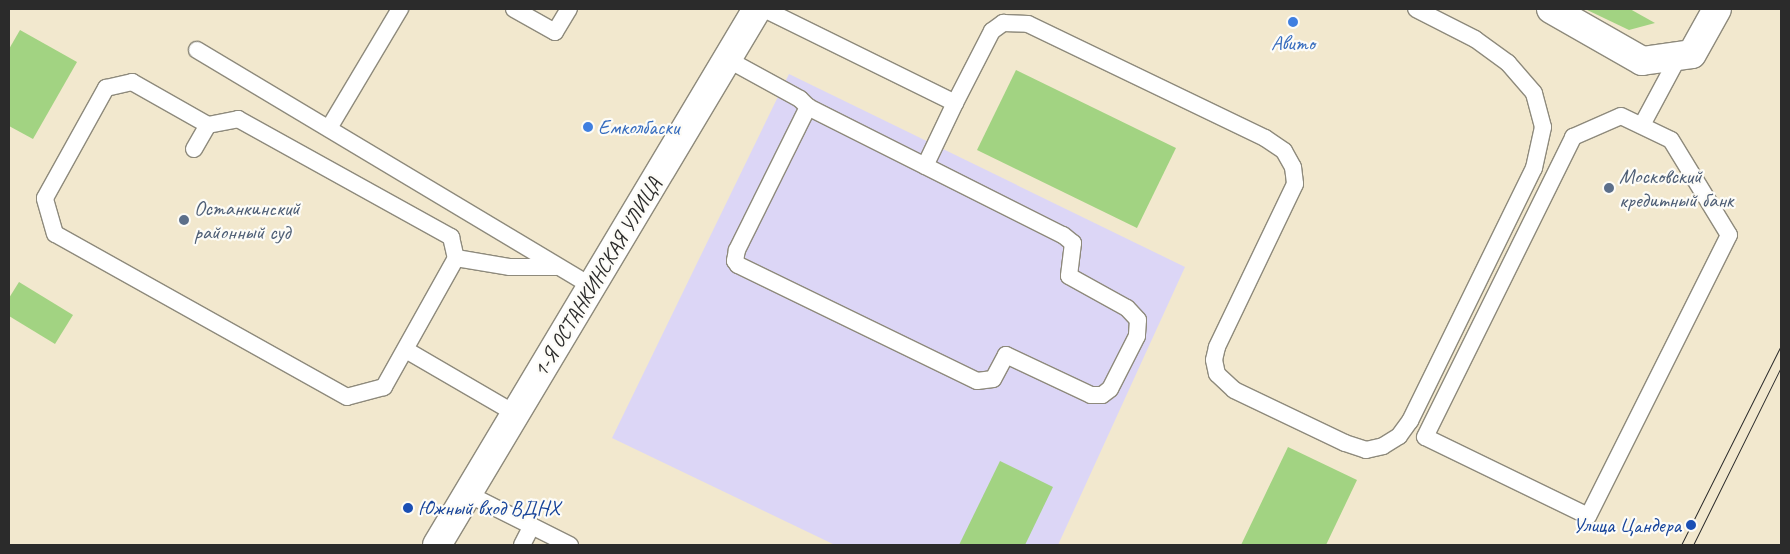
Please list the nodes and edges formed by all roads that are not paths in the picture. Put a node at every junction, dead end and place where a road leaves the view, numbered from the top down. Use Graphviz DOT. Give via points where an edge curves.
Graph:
graph roads {
  1 [pos="400,9"];
  2 [pos="514,9"];
  3 [pos="569,9"];
  4 [pos="756,9"];
  5 [pos="764,9"];
  6 [pos="1416,9"];
  7 [pos="1551,9"];
  8 [pos="1717,9"];
  9 [pos="197,50"];
  10 [pos="1679,56"];
  11 [pos="726,59"];
  12 [pos="956,103"];
  13 [pos="808,107"];
  14 [pos="208,126"];
  15 [pos="1642,126"];
  16 [pos="329,128"];
  17 [pos="194,149"];
  18 [pos="925,166"];
  19 [pos="456,258"];
  20 [pos="558,267"];
  21 [pos="592,286"];
  22 [pos="406,350"];
  23 [pos="516,414"];
  24 [pos="468,494"];
  25 [pos="531,526"];
  26 [pos="437,545"];
  27 [pos="522,545"];
  28 [pos="570,545"];
  1 -- 16 [label="lane"];
  2 -- 3 [label="lane" via="555,32"];
  4 -- 11 [label="street, 1-Я ОСТАНКИНСКАЯ УЛИЦА"];
  5 -- 12 [label="lane"];
  6 -- 12 [label="lane" via="1475,39 1508,63 1534,93 1543,127 1534,168 1410,421 1399,436 1383,446 1366,450 1234,390 1217,374 1214,360 1217,347 1295,184 1293,167 1284,151 1265,138 1088,52 1028,24 1016,22 1003,23 992,32"];
  7 -- 10 [label="street" via="1642,61"];
  8 -- 10 [label="street" via="1692,54"];
  9 -- 16 [label="lane"];
  10 -- 15 [label="lane"];
  11 -- 13 [label="lane" via="800,99"];
  11 -- 21 [label="street, 1-Я ОСТАНКИНСКАЯ УЛИЦА"];
  12 -- 18 [label="lane"];
  13 -- 18 [label="lane"];
  13 -- 18 [label="lane" via="737,250 735,261 738,266 977,381 993,379 1006,355 1087,394 1102,395 1110,388 1137,336 1139,328 1135,313 1069,276 1073,243 1063,235"];
  14 -- 17 [label="lane"];
  14 -- 19 [label="lane" via="238,120 451,237"];
  14 -- 22 [label="lane" via="132,82 106,88 45,198 54,234 348,397 384,387"];
  15 -- 15 [label="lane" via="1621,116 1573,137 1425,437 1588,516 1729,235 1671,140"];
  16 -- 20 [label="lane"];
  19 -- 20 [label="lane" via="510,267"];
  19 -- 22 [label="lane"];
  20 -- 21 [label="lane"];
  21 -- 23 [label="street, 1-Я ОСТАНКИНСКАЯ УЛИЦА"];
  22 -- 23 [label="lane"];
  23 -- 24 [label="street, 1-Я ОСТАНКИНСКАЯ УЛИЦА"];
  24 -- 25 [label="lane"];
  24 -- 26 [label="street, 1-Я ОСТАНКИНСКАЯ УЛИЦА"];
  25 -- 27 [label="lane"];
  25 -- 28 [label="lane"];
}
